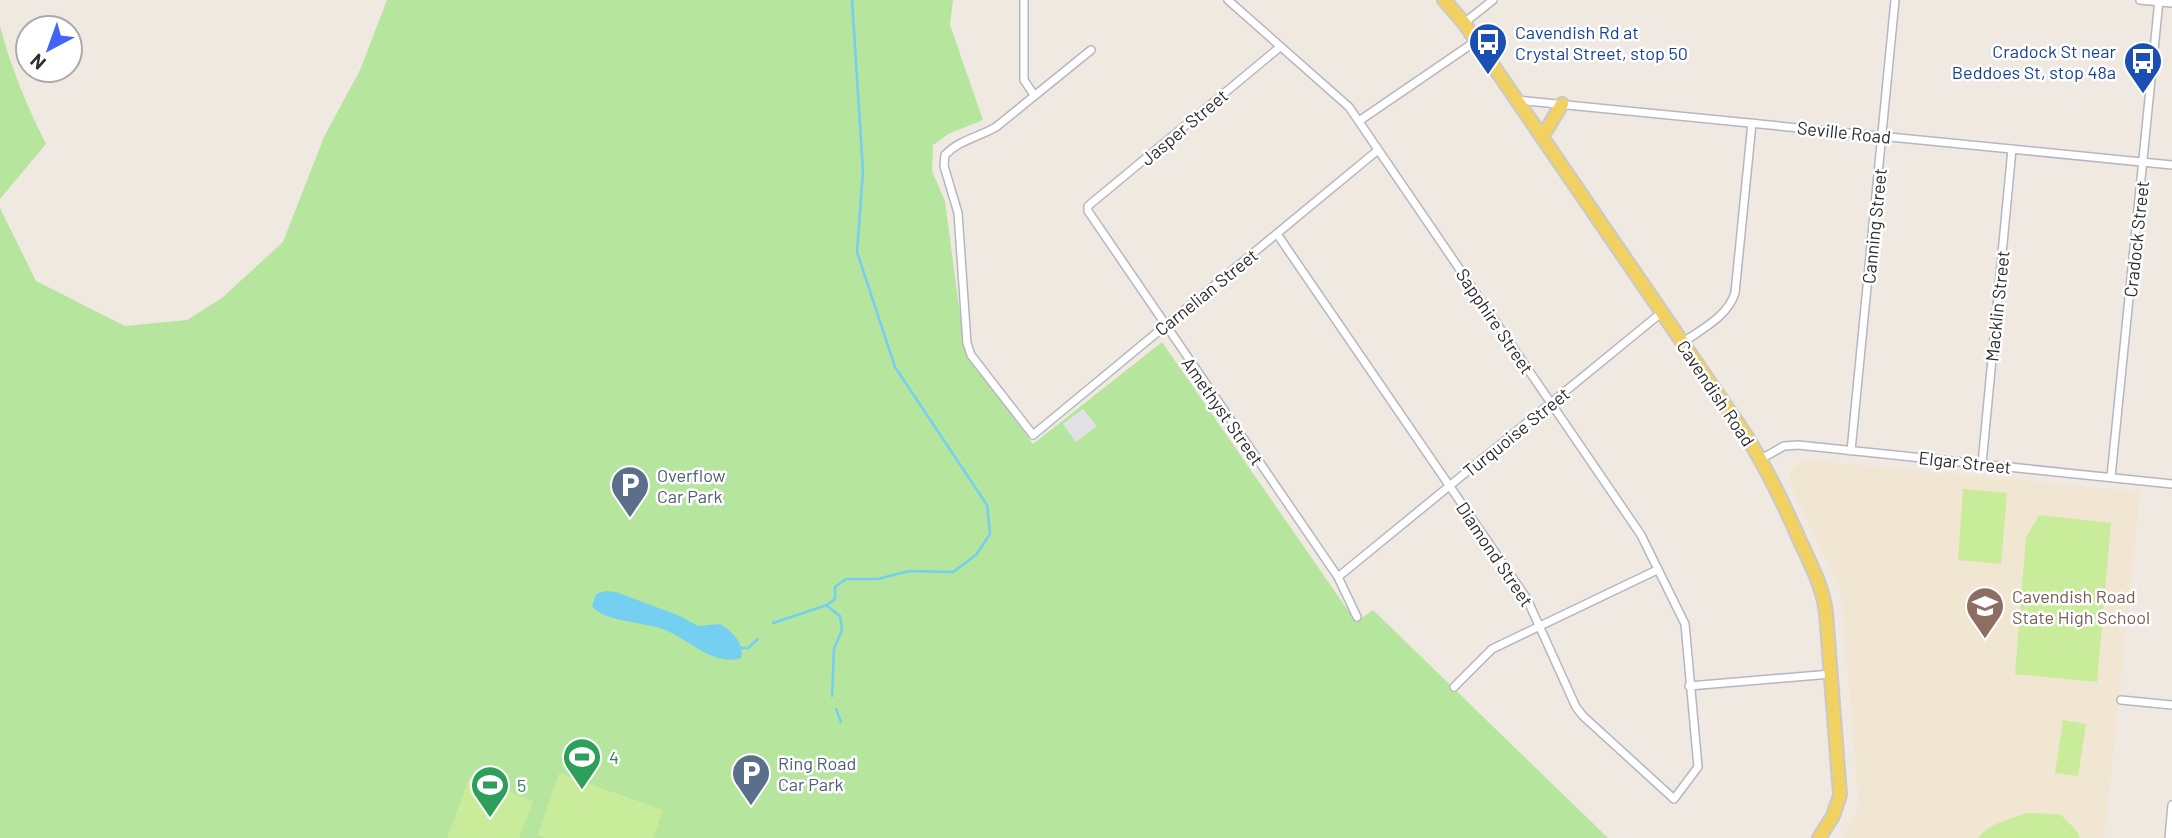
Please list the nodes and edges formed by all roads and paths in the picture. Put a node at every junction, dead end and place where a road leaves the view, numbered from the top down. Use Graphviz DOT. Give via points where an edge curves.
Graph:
graph roads {
  1 [pos="1024,0"];
  2 [pos="1227,0"];
  3 [pos="1444,0"];
  4 [pos="1493,0"];
  5 [pos="1895,0"];
  6 [pos="2140,0"];
  7 [pos="2159,1"];
  8 [pos="2172,4"];
  9 [pos="1464,23"];
  10 [pos="1476,41"];
  11 [pos="1280,47"];
  12 [pos="1091,50"];
  13 [pos="1034,95"];
  14 [pos="1517,100"];
  15 [pos="1562,104"];
  16 [pos="1359,121"];
  17 [pos="1752,123"];
  18 [pos="1882,136"];
  19 [pos="1542,137"];
  20 [pos="2012,149"];
  21 [pos="1378,150"];
  22 [pos="2144,162"];
  23 [pos="2172,165"];
  24 [pos="1088,206"];
  25 [pos="1277,234"];
  26 [pos="1661,313"];
  27 [pos="1165,326"];
  28 [pos="1682,343"];
  29 [pos="1551,403"];
  30 [pos="1851,451"];
  31 [pos="1761,459"];
  32 [pos="1982,464"];
  33 [pos="2111,477"];
  34 [pos="2172,484"];
  35 [pos="1450,487"];
  36 [pos="1657,570"];
  37 [pos="1338,577"];
  38 [pos="1357,617"];
  39 [pos="1540,626"];
  40 [pos="1831,674"];
  41 [pos="1689,686"];
  42 [pos="1454,687"];
  43 [pos="2121,700"];
  44 [pos="2172,705"];
  45 [pos="2172,805"];
  46 [pos="1819,838"];
  47 [pos="2169,838"];
  1 -- 13 [label="street" via="1024,80"];
  2 -- 11 [label="street, Sapphire Street"];
  3 -- 9 [label="main road, Cavendish Road"];
  4 -- 9 [label="street"];
  5 -- 18 [label="street, Canning Street"];
  6 -- 7 [label="street"];
  7 -- 8 [label="street"];
  7 -- 22 [label="street, Cradock Street"];
  9 -- 10 [label="main road, Cavendish Road"];
  10 -- 14 [label="main road, Cavendish Road"];
  10 -- 16 [label="street"];
  11 -- 16 [label="street, Sapphire Street"];
  11 -- 24 [label="street, Jasper Street"];
  12 -- 13 [label="street"];
  13 -- 27 [label="street, Carnelian Street" via="996,127 955,145 944,155 958,213 971,355 1034,435"];
  14 -- 15 [label="street, Seville Road"];
  14 -- 19 [label="main road, Cavendish Road"];
  15 -- 17 [label="street, Seville Road"];
  15 -- 19 [label="main road"];
  16 -- 21 [label="street, Sapphire Street"];
  17 -- 18 [label="street, Seville Road"];
  17 -- 28 [label="street" via="1735,293 1721,315"];
  18 -- 20 [label="street, Seville Road"];
  18 -- 30 [label="street, Canning Street"];
  19 -- 26 [label="main road, Cavendish Road"];
  20 -- 22 [label="street, Seville Road"];
  20 -- 32 [label="street, Macklin Street"];
  21 -- 25 [label="street, Carnelian Street"];
  21 -- 29 [label="street, Sapphire Street"];
  22 -- 23 [label="street, Seville Road"];
  22 -- 33 [label="street, Cradock Street"];
  24 -- 27 [label="street, Amethyst Street" via="1099,230"];
  25 -- 27 [label="street, Carnelian Street"];
  25 -- 35 [label="street, Diamond Street"];
  26 -- 28 [label="main road, Cavendish Road"];
  26 -- 29 [label="street, Turquoise Street"];
  27 -- 37 [label="street, Amethyst Street"];
  28 -- 31 [label="main road, Cavendish Road"];
  29 -- 35 [label="street, Turquoise Street"];
  29 -- 36 [label="street, Sapphire Street" via="1642,535"];
  30 -- 31 [label="street, Elgar Street" via="1793,445"];
  30 -- 32 [label="street, Elgar Street"];
  31 -- 40 [label="main road, Cavendish Road" via="1822,590"];
  32 -- 33 [label="street, Elgar Street"];
  33 -- 34 [label="street, Elgar Street"];
  35 -- 37 [label="street, Turquoise Street"];
  35 -- 39 [label="street, Diamond Street" via="1527,599"];
  36 -- 39 [label="street"];
  36 -- 41 [label="street, Sapphire Street" via="1685,624"];
  37 -- 38 [label="street, Amethyst Street"];
  39 -- 41 [label="street, Diamond Street" via="1576,707 1674,799 1698,767"];
  39 -- 42 [label="street" via="1492,649"];
  40 -- 41 [label="street"];
  40 -- 46 [label="main road, Cavendish Road" via="1840,794"];
  43 -- 44 [label="street"];
  45 -- 47 [label="street"];
}
